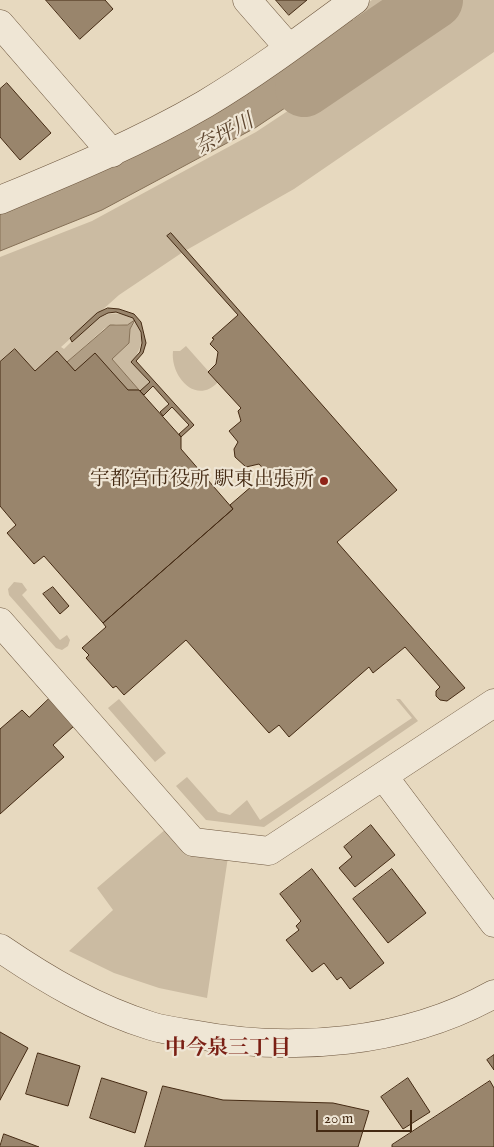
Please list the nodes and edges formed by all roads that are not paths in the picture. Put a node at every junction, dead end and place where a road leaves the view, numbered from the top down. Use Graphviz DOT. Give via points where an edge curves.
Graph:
graph roads {
  1 [pos="247,0"];
  2 [pos="354,0"];
  3 [pos="0,24"];
  4 [pos="290,48"];
  5 [pos="112,154"];
  6 [pos="0,200"];
  7 [pos="0,622"];
  8 [pos="494,703"];
  9 [pos="384,777"];
  10 [pos="494,923"];
  11 [pos="0,948"];
  12 [pos="494,994"];
  1 -- 4 [label="street"];
  2 -- 4 [label="street"];
  3 -- 5 [label="street"];
  4 -- 5 [label="street" via="206,104"];
  5 -- 6 [label="street"];
  7 -- 9 [label="street" via="193,842 269,851"];
  8 -- 9 [label="street"];
  9 -- 10 [label="street"];
  11 -- 12 [label="street" via="36,973 96,1005 152,1027 270,1045 336,1041 397,1030 434,1021"];
}
